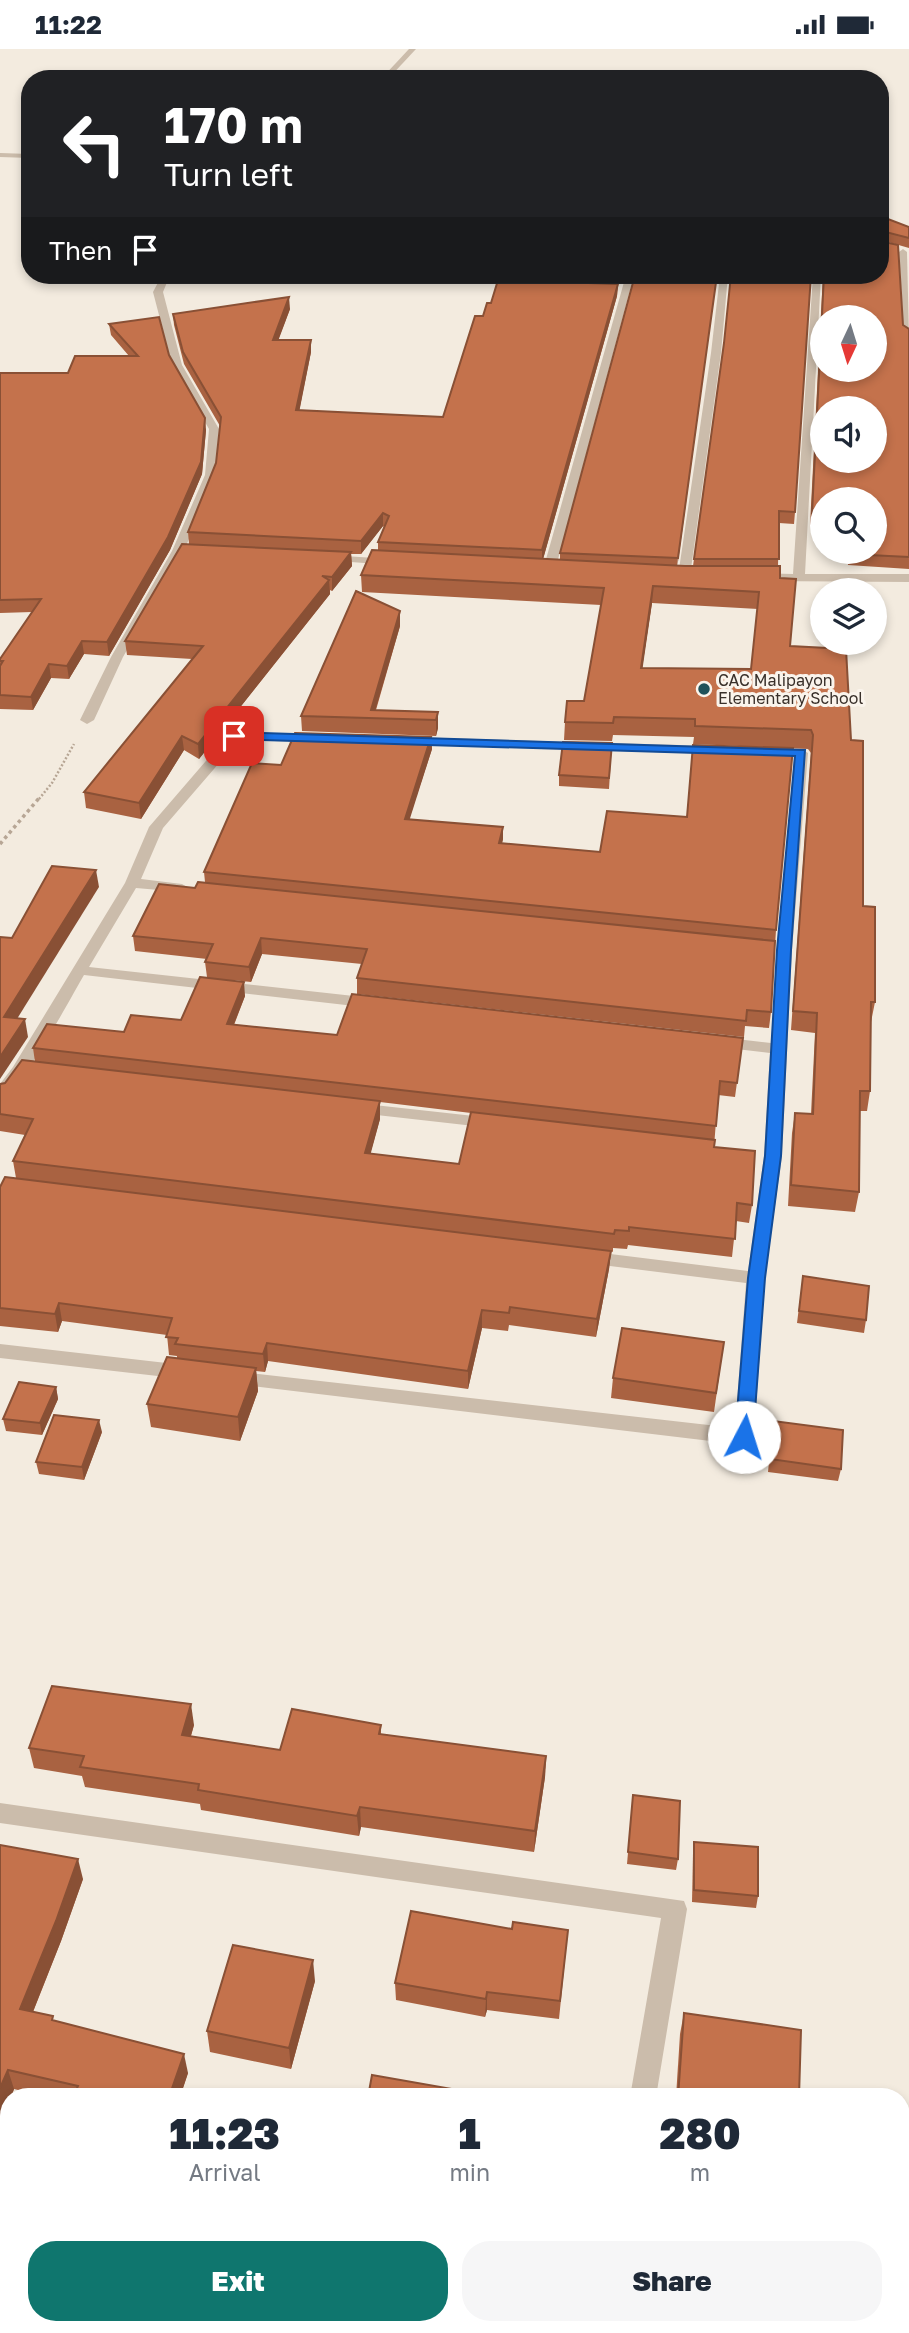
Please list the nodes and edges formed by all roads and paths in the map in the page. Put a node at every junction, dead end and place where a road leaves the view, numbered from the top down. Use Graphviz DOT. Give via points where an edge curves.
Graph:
graph roads {
  1 [pos="413,49"];
  2 [pos="393,70"];
  3 [pos="0,155"];
  4 [pos="21,156"];
  5 [pos="891,249"];
  6 [pos="906,253"];
  7 [pos="162,284"];
  8 [pos="628,284"];
  9 [pos="723,284"];
  10 [pos="816,284"];
  11 [pos="909,335"];
  12 [pos="178,551"];
  13 [pos="191,551"];
  14 [pos="315,558"];
  15 [pos="398,562"];
  16 [pos="535,569"];
  17 [pos="549,570"];
  18 [pos="576,571"];
  19 [pos="670,575"];
  20 [pos="748,576"];
  21 [pos="799,577"];
  22 [pos="909,579"];
  23 [pos="87,720"];
  24 [pos="331,739"];
  25 [pos="400,741"];
  26 [pos="732,751"];
  27 [pos="760,752"];
  28 [pos="0,844"];
  29 [pos="132,883"];
  30 [pos="202,890"];
  31 [pos="79,970"];
  32 [pos="395,1006"];
  33 [pos="696,1040"];
  34 [pos="779,1049"];
  35 [pos="0,1095"];
  36 [pos="335,1105"];
  37 [pos="513,1126"];
  38 [pos="564,1254"];
  39 [pos="756,1278"];
  40 [pos="0,1351"];
  41 [pos="0,1813"];
  42 [pos="645,2088"];
  1 -- 2 [label="street"];
  3 -- 4 [label="street"];
  5 -- 6 [label="street"];
  6 -- 11 [label="street"];
  7 -- 12 [label="street" via="158,292 177,365 214,429 210,475"];
  8 -- 17 [label="street"];
  9 -- 19 [label="street" via="690,576"];
  10 -- 21 [label="street"];
  12 -- 13 [label="street"];
  12 -- 23 [label="street"];
  14 -- 15 [label="street"];
  16 -- 17 [label="street"];
  17 -- 18 [label="street"];
  20 -- 21 [label="street"];
  21 -- 22 [label="street"];
  23 -- 28 [label="path" via="52,783"];
  24 -- 29 [label="street" via="234,736 156,827"];
  25 -- 26 [label="street"];
  27 -- 34 [label="street" via="801,753 777,950"];
  29 -- 30 [label="street"];
  29 -- 31 [label="street"];
  31 -- 32 [label="street"];
  31 -- 35 [label="street" via="27,1070"];
  33 -- 34 [label="street"];
  34 -- 39 [label="street"];
  36 -- 37 [label="street"];
  38 -- 39 [label="street"];
  39 -- 40 [label="street" via="744,1437"];
  41 -- 42 [label="street" via="675,1909"];
}
